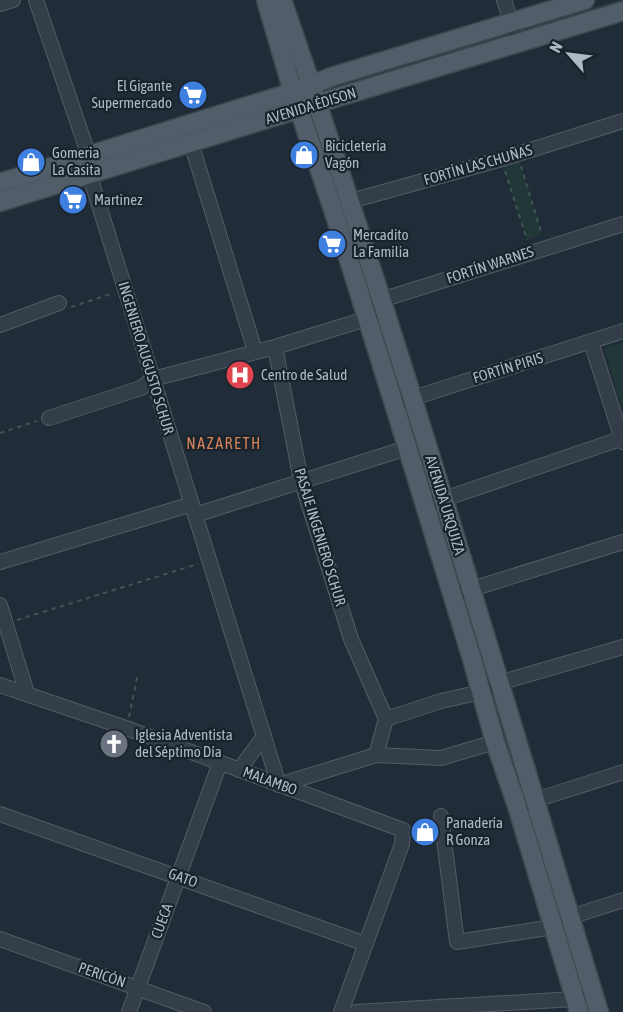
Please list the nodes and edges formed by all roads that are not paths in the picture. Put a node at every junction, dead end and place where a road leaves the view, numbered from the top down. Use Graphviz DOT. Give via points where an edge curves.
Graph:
graph roads {
  1 [pos="13,0"];
  2 [pos="36,0"];
  3 [pos="266,0"];
  4 [pos="282,0"];
  5 [pos="504,0"];
  6 [pos="585,0"];
  7 [pos="0,4"];
  8 [pos="623,11"];
  9 [pos="511,23"];
  10 [pos="518,44"];
  11 [pos="311,84"];
  12 [pos="296,100"];
  13 [pos="318,104"];
  14 [pos="623,121"];
  15 [pos="188,134"];
  16 [pos="89,165"];
  17 [pos="0,183"];
  18 [pos="350,200"];
  19 [pos="0,202"];
  20 [pos="332,206"];
  21 [pos="623,224"];
  22 [pos="381,300"];
  23 [pos="59,303"];
  24 [pos="366,319"];
  25 [pos="0,325"];
  26 [pos="623,331"];
  27 [pos="591,342"];
  28 [pos="275,347"];
  29 [pos="255,351"];
  30 [pos="153,379"];
  31 [pos="413,397"];
  32 [pos="394,404"];
  33 [pos="49,418"];
  34 [pos="623,439"];
  35 [pos="407,448"];
  36 [pos="301,480"];
  37 [pos="444,500"];
  38 [pos="424,504"];
  39 [pos="194,509"];
  40 [pos="623,542"];
  41 [pos="0,562"];
  42 [pos="471,590"];
  43 [pos="453,595"];
  44 [pos="0,605"];
  45 [pos="623,646"];
  46 [pos="499,683"];
  47 [pos="0,685"];
  48 [pos="481,692"];
  49 [pos="27,693"];
  50 [pos="386,719"];
  51 [pos="264,736"];
  52 [pos="495,742"];
  53 [pos="376,755"];
  54 [pos="220,763"];
  55 [pos="239,770"];
  56 [pos="623,772"];
  57 [pos="279,784"];
  58 [pos="535,800"];
  59 [pos="517,807"];
  60 [pos="0,814"];
  61 [pos="441,816"];
  62 [pos="178,876"];
  63 [pos="623,900"];
  64 [pos="570,917"];
  65 [pos="553,927"];
  66 [pos="0,939"];
  67 [pos="366,944"];
  68 [pos="138,988"];
  69 [pos="594,993"];
  70 [pos="577,1005"];
  71 [pos="129,1012"];
  72 [pos="204,1012"];
  73 [pos="341,1012"];
  74 [pos="356,1012"];
  75 [pos="599,1012"];
  1 -- 7 [label="street"];
  2 -- 16 [label="street, INGENIERO AUGUSTO SCHUR"];
  3 -- 12 [label="main road, AVENIDA URQUIZA"];
  4 -- 11 [label="main road, AVENIDA URQUIZA"];
  5 -- 9 [label="street"];
  6 -- 9 [label="main road, AVENIDA ÉDISON"];
  8 -- 10 [label="main road, AVENIDA ÉDISON"];
  9 -- 10 [label="street"];
  9 -- 11 [label="main road, AVENIDA ÉDISON"];
  10 -- 13 [label="main road, AVENIDA ÉDISON"];
  11 -- 12 [label="main road, AVENIDA ÉDISON"];
  11 -- 13 [label="main road, AVENIDA URQUIZA"];
  12 -- 13 [label="main road, AVENIDA ÉDISON"];
  12 -- 15 [label="main road, AVENIDA ÉDISON"];
  12 -- 20 [label="main road, AVENIDA URQUIZA"];
  13 -- 18 [label="main road, AVENIDA URQUIZA"];
  14 -- 18 [label="street, FORTÍN LAS CHUÑAS" via="517,155"];
  15 -- 16 [label="main road, AVENIDA ÉDISON"];
  15 -- 29 [label="street"];
  16 -- 17 [label="main road, AVENIDA ÉDISON"];
  16 -- 19 [label="main road, AVENIDA ÉDISON"];
  16 -- 30 [label="street, INGENIERO AUGUSTO SCHUR"];
  18 -- 20 [label="street, FORTÍN LAS CHUÑAS"];
  18 -- 22 [label="main road, AVENIDA URQUIZA"];
  20 -- 24 [label="main road, AVENIDA URQUIZA"];
  21 -- 22 [label="street, FORTÍN WARNES"];
  22 -- 24 [label="street"];
  22 -- 31 [label="main road, AVENIDA URQUIZA"];
  23 -- 25 [label="street"];
  24 -- 28 [label="street"];
  24 -- 32 [label="main road, AVENIDA URQUIZA"];
  26 -- 27 [label="street, FORTÍN PIRIS"];
  27 -- 31 [label="street, FORTÍN PIRIS"];
  27 -- 34 [label="street"];
  28 -- 29 [label="street"];
  28 -- 36 [label="street, PASAJE INGENIERO SCHUR"];
  29 -- 30 [label="street"];
  30 -- 33 [label="street" via="141,388"];
  30 -- 39 [label="street, INGENIERO AUGUSTO SCHUR"];
  31 -- 32 [label="street, FORTÍN PIRIS"];
  31 -- 37 [label="main road, AVENIDA URQUIZA"];
  32 -- 35 [label="main road, AVENIDA URQUIZA"];
  34 -- 37 [label="street"];
  35 -- 36 [label="street"];
  35 -- 38 [label="main road, AVENIDA URQUIZA"];
  36 -- 39 [label="street"];
  36 -- 50 [label="street, PASAJE INGENIERO SCHUR" via="351,639"];
  37 -- 38 [label="street"];
  37 -- 42 [label="main road, AVENIDA URQUIZA"];
  38 -- 43 [label="main road, AVENIDA URQUIZA"];
  39 -- 41 [label="street"];
  39 -- 51 [label="street, INGENIERO AUGUSTO SCHUR"];
  40 -- 42 [label="street"];
  42 -- 43 [label="street"];
  42 -- 46 [label="main road, AVENIDA URQUIZA"];
  43 -- 48 [label="main road, AVENIDA URQUIZA"];
  44 -- 49 [label="street"];
  45 -- 46 [label="street"];
  46 -- 48 [label="street"];
  46 -- 58 [label="main road, AVENIDA URQUIZA"];
  47 -- 49 [label="street, MALAMBO"];
  48 -- 50 [label="street"];
  48 -- 52 [label="main road, AVENIDA URQUIZA"];
  49 -- 54 [label="street, MALAMBO"];
  50 -- 53 [label="street"];
  51 -- 55 [label="street"];
  51 -- 57 [label="street, INGENIERO AUGUSTO SCHUR"];
  52 -- 53 [label="street" via="441,758"];
  52 -- 59 [label="main road, AVENIDA URQUIZA"];
  53 -- 57 [label="street"];
  54 -- 55 [label="street, MALAMBO"];
  54 -- 62 [label="street, CUECA"];
  55 -- 57 [label="street, MALAMBO"];
  56 -- 58 [label="street"];
  57 -- 67 [label="street, MALAMBO" via="403,830 402,844"];
  58 -- 59 [label="street"];
  58 -- 64 [label="main road, AVENIDA URQUIZA"];
  59 -- 65 [label="main road, AVENIDA URQUIZA"];
  60 -- 62 [label="street, GATO"];
  61 -- 65 [label="street" via="457,942"];
  62 -- 67 [label="street, GATO"];
  62 -- 68 [label="street, CUECA"];
  63 -- 64 [label="street"];
  64 -- 65 [label="street"];
  64 -- 69 [label="main road, AVENIDA URQUIZA"];
  65 -- 70 [label="main road, AVENIDA URQUIZA"];
  66 -- 68 [label="street, PERICÓN"];
  67 -- 73 [label="street"];
  68 -- 71 [label="street, CUECA"];
  68 -- 72 [label="street, PERICÓN"];
  69 -- 70 [label="street"];
  69 -- 75 [label="main road, AVENIDA URQUIZA"];
  70 -- 74 [label="street"];
}
